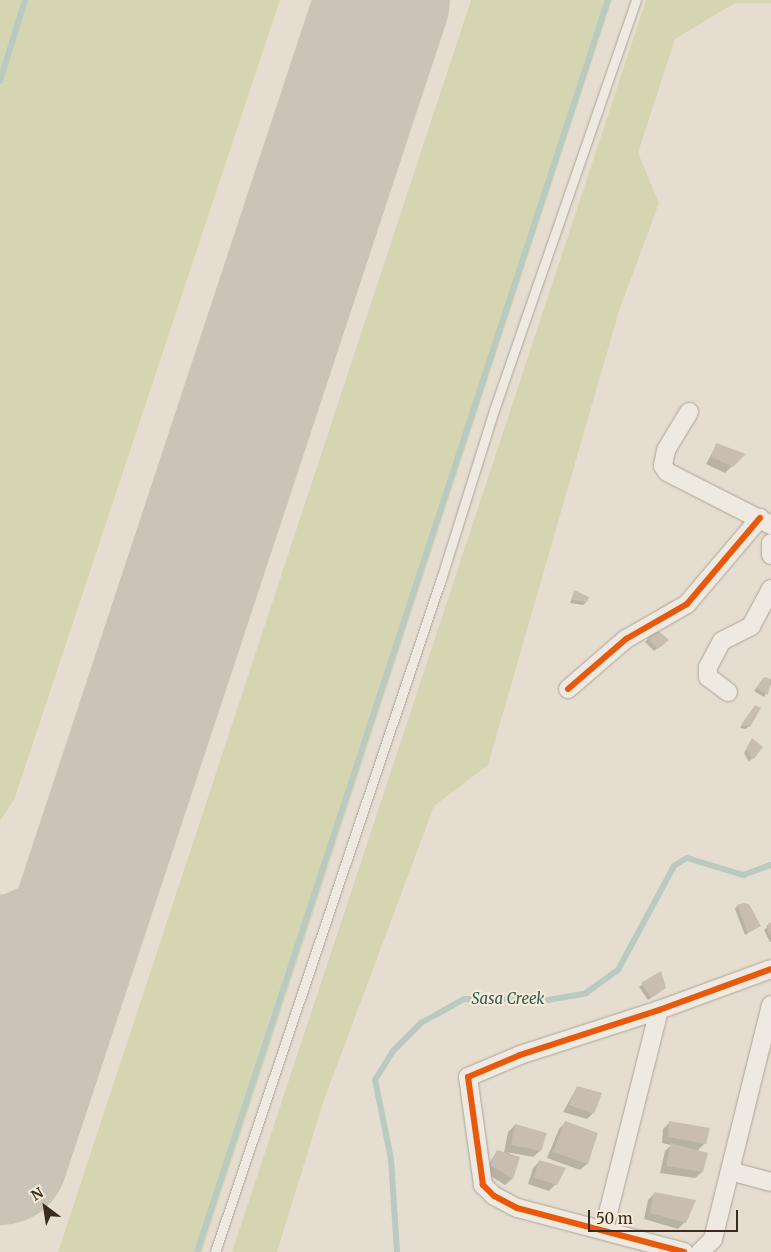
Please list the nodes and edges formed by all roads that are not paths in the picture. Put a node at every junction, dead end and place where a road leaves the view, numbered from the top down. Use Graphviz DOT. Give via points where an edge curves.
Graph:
graph roads {
  1 [pos="636,0"];
  2 [pos="689,412"];
  3 [pos="768,523"];
  4 [pos="771,543"];
  5 [pos="771,555"];
  6 [pos="771,589"];
  7 [pos="568,689"];
  8 [pos="728,692"];
  9 [pos="771,969"];
  10 [pos="771,1005"];
  11 [pos="659,1010"];
  12 [pos="730,1171"];
  13 [pos="771,1182"];
  14 [pos="604,1229"];
  15 [pos="215,1252"];
  16 [pos="684,1252"];
  17 [pos="700,1252"];
  1 -- 15 [label="lane" via="494,410 439,585"];
  2 -- 3 [label="street" via="666,450 663,466 667,472 703,493"];
  3 -- 7 [label="street" via="687,604 626,639"];
  4 -- 5 [label="street"];
  6 -- 8 [label="street" via="751,626 722,641 708,667 708,677"];
  9 -- 11 [label="street"];
  10 -- 12 [label="street"];
  11 -- 14 [label="street"];
  11 -- 14 [label="street" via="520,1055 468,1077 483,1185 504,1203"];
  12 -- 13 [label="street"];
  12 -- 17 [label="street" via="713,1239"];
  14 -- 16 [label="street"];
}
